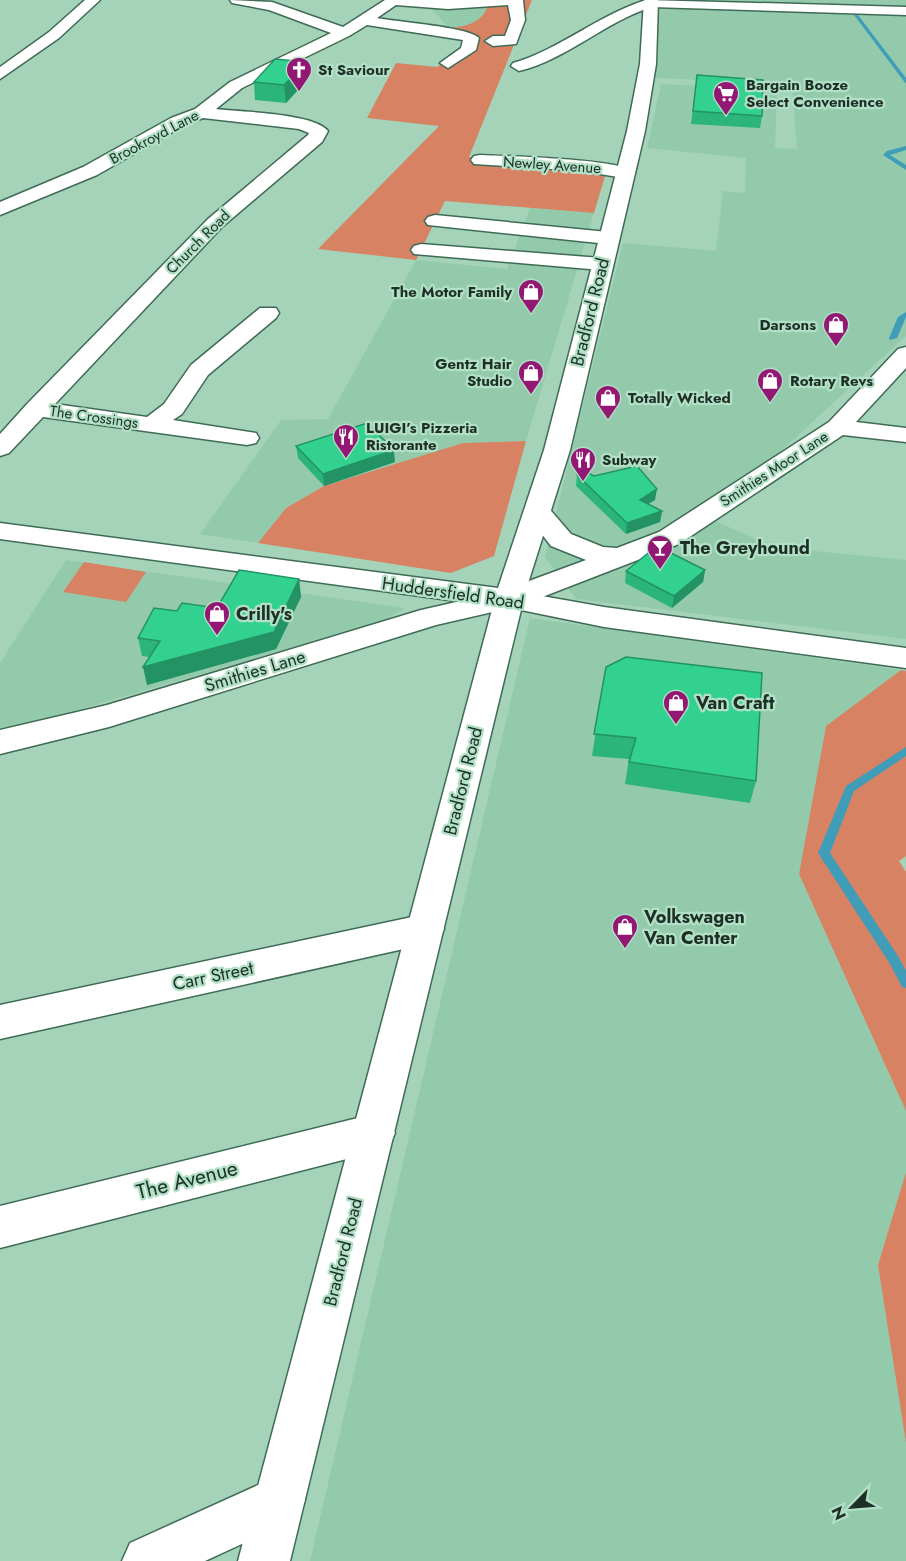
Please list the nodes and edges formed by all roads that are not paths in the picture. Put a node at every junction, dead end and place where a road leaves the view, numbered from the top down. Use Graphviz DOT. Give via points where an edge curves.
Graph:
graph roads {
  1 [pos="93,0"];
  2 [pos="237,0"];
  3 [pos="516,0"];
  4 [pos="395,1"];
  5 [pos="651,1"];
  6 [pos="451,2"];
  7 [pos="906,11"];
  8 [pos="366,20"];
  9 [pos="344,33"];
  10 [pos="493,41"];
  11 [pos="448,63"];
  12 [pos="519,66"];
  13 [pos="0,74"];
  14 [pos="201,113"];
  15 [pos="480,160"];
  16 [pos="624,172"];
  17 [pos="0,209"];
  18 [pos="435,221"];
  19 [pos="519,228"];
  20 [pos="608,238"];
  21 [pos="421,250"];
  22 [pos="508,257"];
  23 [pos="601,264"];
  24 [pos="268,312"];
  25 [pos="906,354"];
  26 [pos="36,409"];
  27 [pos="152,425"];
  28 [pos="838,427"];
  29 [pos="906,435"];
  30 [pos="247,438"];
  31 [pos="0,448"];
  32 [pos="537,511"];
  33 [pos="0,531"];
  34 [pos="622,557"];
  35 [pos="509,599"];
  36 [pos="906,658"];
  37 [pos="0,742"];
  38 [pos="426,929"];
  39 [pos="0,1022"];
  40 [pos="374,1132"];
  41 [pos="0,1227"];
  42 [pos="280,1500"];
  43 [pos="148,1561"];
  44 [pos="264,1561"];
  1 -- 13 [label="street" via="54,35"];
  2 -- 9 [label="street" via="272,6"];
  3 -- 6 [label="street"];
  3 -- 10 [label="street" via="518,20 511,41"];
  4 -- 6 [label="street"];
  4 -- 8 [label="street, Brookroyd Lane"];
  5 -- 7 [label="street"];
  5 -- 12 [label="street" via="632,7 550,56"];
  5 -- 16 [label="street, Bradford Road" via="646,80"];
  8 -- 9 [label="street, Brookroyd Lane"];
  8 -- 11 [label="street" via="471,38 468,50"];
  9 -- 14 [label="street, Brookroyd Lane" via="236,85"];
  14 -- 17 [label="street, Brookroyd Lane" via="177,122 90,171"];
  14 -- 26 [label="street, Church Road" via="302,124 319,131 316,138 215,223"];
  15 -- 16 [label="street, Newley Avenue"];
  16 -- 20 [label="street, Bradford Road"];
  18 -- 19 [label="street"];
  19 -- 20 [label="street"];
  19 -- 22 [label="street"];
  20 -- 23 [label="street, Bradford Road"];
  21 -- 22 [label="street"];
  22 -- 23 [label="street"];
  23 -- 32 [label="street, Bradford Road" via="557,450"];
  24 -- 27 [label="street, The Crossings" via="199,370 173,409"];
  25 -- 28 [label="street, Smithies Moor Lane"];
  26 -- 27 [label="street, The Crossings"];
  26 -- 31 [label="street, Church Road"];
  27 -- 30 [label="street, The Crossings"];
  28 -- 29 [label="street"];
  28 -- 34 [label="street, Smithies Moor Lane" via="669,538"];
  32 -- 34 [label="street" via="561,540 599,555"];
  32 -- 35 [label="street, Bradford Road"];
  33 -- 35 [label="street, Huddersfield Road"];
  34 -- 35 [label="street, Smithies Moor Lane"];
  35 -- 36 [label="street, Huddersfield Road" via="603,617"];
  35 -- 37 [label="street, Smithies Lane" via="432,617 109,716"];
  35 -- 38 [label="street, Bradford Road"];
  38 -- 39 [label="street, Carr Street"];
  38 -- 40 [label="street, Bradford Road"];
  40 -- 41 [label="street, The Avenue"];
  40 -- 42 [label="street, Bradford Road"];
  42 -- 43 [label="street"];
  42 -- 44 [label="street, Bradford Road"];
}
